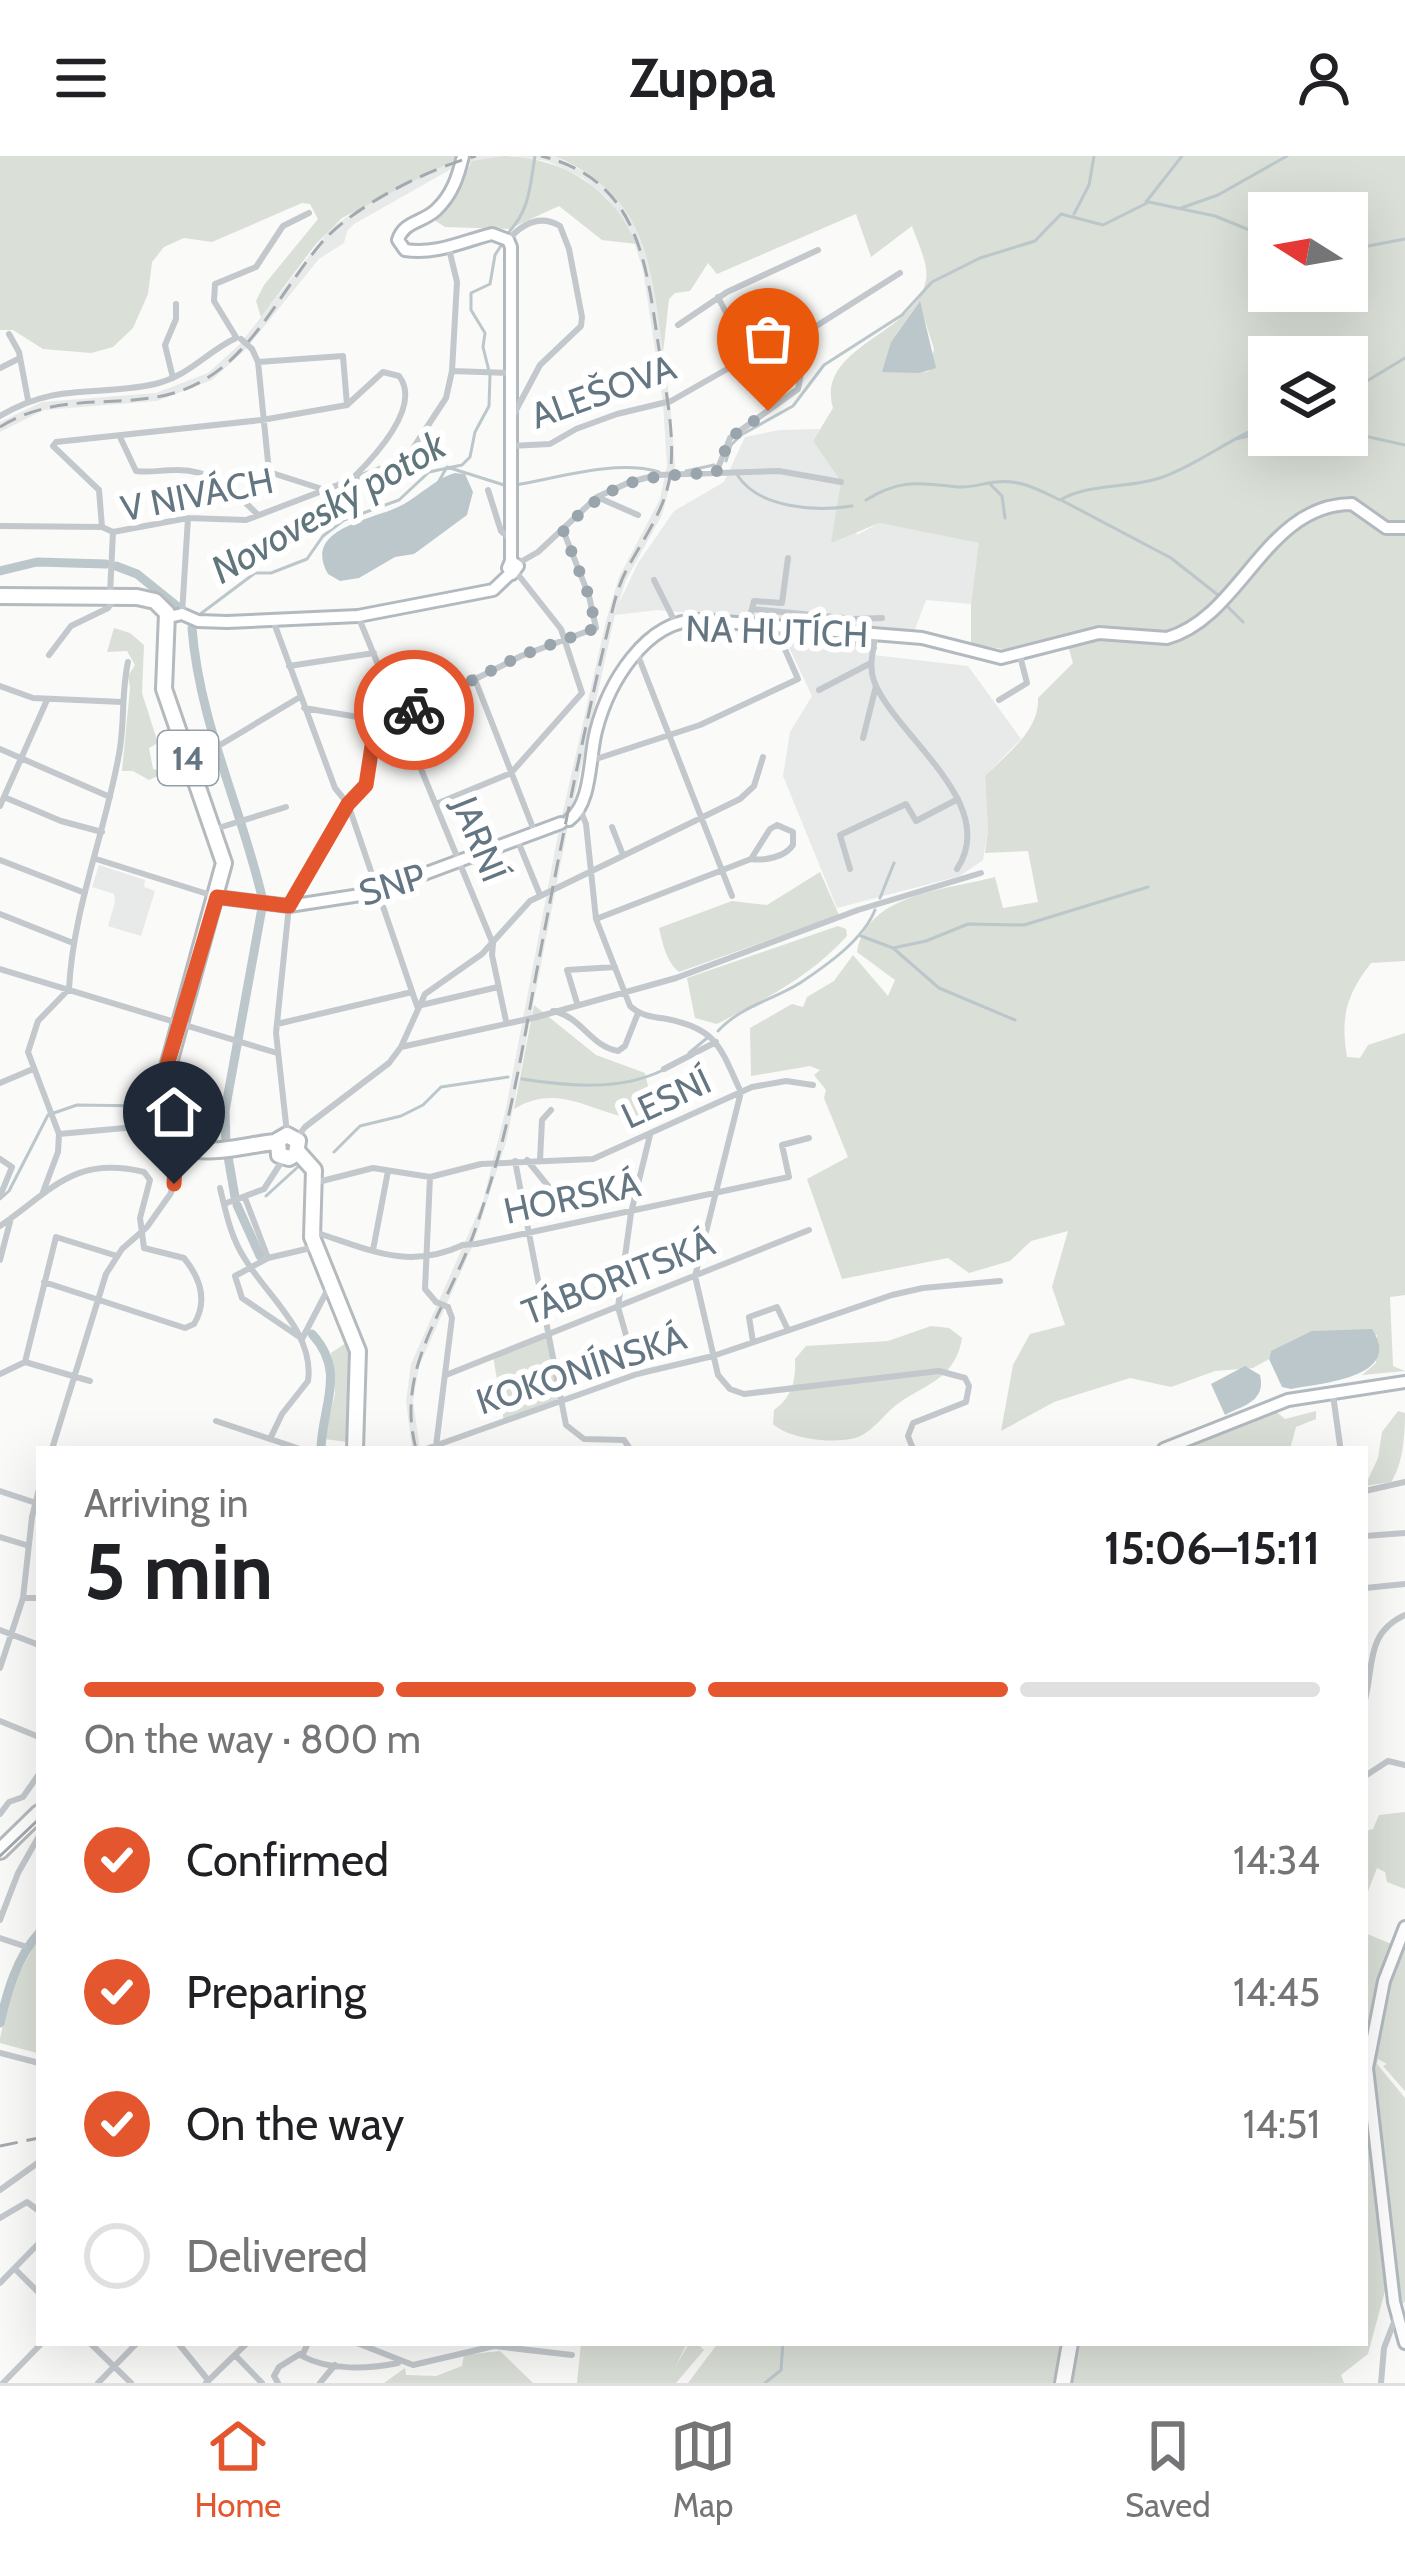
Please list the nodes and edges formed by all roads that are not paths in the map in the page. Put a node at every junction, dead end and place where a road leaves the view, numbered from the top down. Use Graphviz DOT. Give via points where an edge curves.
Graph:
graph roads {
  1 [pos="464,156"];
  2 [pos="309,213"];
  3 [pos="508,240"];
  4 [pos="449,248"];
  5 [pos="818,250"];
  6 [pos="900,273"];
  7 [pos="718,297"];
  8 [pos="176,304"];
  9 [pos="678,326"];
  10 [pos="810,330"];
  11 [pos="9,334"];
  12 [pos="239,339"];
  13 [pos="757,352"];
  14 [pos="20,358"];
  15 [pos="258,362"];
  16 [pos="0,368"];
  17 [pos="452,371"];
  18 [pos="511,373"];
  19 [pos="173,378"];
  20 [pos="28,400"];
  21 [pos="347,405"];
  22 [pos="0,416"];
  23 [pos="262,420"];
  24 [pos="510,427"];
  25 [pos="120,437"];
  26 [pos="510,446"];
  27 [pos="716,473"];
  28 [pos="352,480"];
  29 [pos="841,482"];
  30 [pos="325,490"];
  31 [pos="488,490"];
  32 [pos="597,497"];
  33 [pos="258,515"];
  34 [pos="638,515"];
  35 [pos="188,518"];
  36 [pos="0,526"];
  37 [pos="102,527"];
  38 [pos="1405,528"];
  39 [pos="563,530"];
  40 [pos="113,532"];
  41 [pos="509,538"];
  42 [pos="788,559"];
  43 [pos="514,568"];
  44 [pos="654,580"];
  45 [pos="0,596"];
  46 [pos="112,598"];
  47 [pos="752,609"];
  48 [pos="176,615"];
  49 [pos="358,616"];
  50 [pos="882,618"];
  51 [pos="274,621"];
  52 [pos="675,622"];
  53 [pos="747,624"];
  54 [pos="774,626"];
  55 [pos="566,639"];
  56 [pos="874,641"];
  57 [pos="836,647"];
  58 [pos="637,652"];
  59 [pos="374,653"];
  60 [pos="49,655"];
  61 [pos="1020,656"];
  62 [pos="128,662"];
  63 [pos="869,664"];
  64 [pos="289,666"];
  65 [pos="474,677"];
  66 [pos="0,686"];
  67 [pos="875,686"];
  68 [pos="819,690"];
  69 [pos="300,697"];
  70 [pos="47,700"];
  71 [pos="999,700"];
  72 [pos="122,702"];
  73 [pos="304,708"];
  74 [pos="400,717"];
  75 [pos="376,720"];
  76 [pos="670,732"];
  77 [pos="863,738"];
  78 [pos="0,749"];
  79 [pos="188,757"];
  80 [pos="764,757"];
  81 [pos="21,759"];
  82 [pos="590,760"];
  83 [pos="511,773"];
  84 [pos="4,797"];
  85 [pos="110,797"];
  86 [pos="958,799"];
  87 [pos="348,804"];
  88 [pos="436,804"];
  89 [pos="0,806"];
  90 [pos="286,807"];
  91 [pos="580,808"];
  92 [pos="703,819"];
  93 [pos="612,827"];
  94 [pos="213,829"];
  95 [pos="104,832"];
  96 [pos="535,833"];
  97 [pos="517,839"];
  98 [pos="623,855"];
  99 [pos="96,859"];
  100 [pos="751,859"];
  101 [pos="0,860"];
  102 [pos="460,862"];
  103 [pos="592,869"];
  104 [pos="850,869"];
  105 [pos="957,869"];
  106 [pos="724,871"];
  107 [pos="981,873"];
  108 [pos="379,892"];
  109 [pos="85,893"];
  110 [pos="540,895"];
  111 [pos="732,896"];
  112 [pos="217,897"];
  113 [pos="289,906"];
  114 [pos="0,914"];
  115 [pos="596,919"];
  116 [pos="73,943"];
  117 [pos="494,944"];
  118 [pos="615,967"];
  119 [pos="0,969"];
  120 [pos="567,970"];
  121 [pos="555,972"];
  122 [pos="498,987"];
  123 [pos="69,989"];
  124 [pos="624,991"];
  125 [pos="412,992"];
  126 [pos="578,1003"];
  127 [pos="417,1006"];
  128 [pos="552,1011"];
  129 [pos="638,1013"];
  130 [pos="506,1021"];
  131 [pos="180,1024"];
  132 [pos="277,1024"];
  133 [pos="716,1042"];
  134 [pos="401,1047"];
  135 [pos="277,1053"];
  136 [pos="33,1069"];
  137 [pos="664,1069"];
  138 [pos="0,1083"];
  139 [pos="813,1085"];
  140 [pos="741,1092"];
  141 [pos="551,1110"];
  142 [pos="158,1125"];
  143 [pos="59,1134"];
  144 [pos="650,1135"];
  145 [pos="808,1138"];
  146 [pos="178,1144"];
  147 [pos="289,1146"];
  148 [pos="2,1160"];
  149 [pos="527,1160"];
  150 [pos="540,1160"];
  151 [pos="515,1161"];
  152 [pos="388,1171"];
  153 [pos="0,1174"];
  154 [pos="430,1177"];
  155 [pos="10,1179"];
  156 [pos="314,1183"];
  157 [pos="220,1188"];
  158 [pos="553,1192"];
  159 [pos="716,1194"];
  160 [pos="0,1196"];
  161 [pos="42,1196"];
  162 [pos="242,1199"];
  163 [pos="227,1204"];
  164 [pos="631,1213"];
  165 [pos="11,1218"];
  166 [pos="0,1226"];
  167 [pos="809,1230"];
  168 [pos="139,1233"];
  169 [pos="529,1235"];
  170 [pos="313,1239"];
  171 [pos="373,1250"];
  172 [pos="118,1256"];
  173 [pos="268,1258"];
  174 [pos="427,1258"];
  175 [pos="0,1259"];
  176 [pos="249,1266"];
  177 [pos="694,1276"];
  178 [pos="1000,1281"];
  179 [pos="44,1282"];
  180 [pos="331,1282"];
  181 [pos="99,1299"];
  182 [pos="618,1306"];
  183 [pos="788,1330"];
  184 [pos="547,1334"];
  185 [pos="302,1339"];
  186 [pos="753,1342"];
  187 [pos="713,1356"];
  188 [pos="25,1362"];
  189 [pos="0,1374"];
  190 [pos="637,1374"];
  191 [pos="446,1375"];
  192 [pos="75,1376"];
  193 [pos="90,1381"];
  194 [pos="1405,1382"];
  195 [pos="1332,1391"];
  196 [pos="561,1400"];
  197 [pos="216,1421"];
  198 [pos="270,1438"];
  199 [pos="1340,1444"];
  200 [pos="53,1446"];
  201 [pos="292,1446"];
  202 [pos="356,1446"];
  203 [pos="436,1446"];
  204 [pos="441,1446"];
  205 [pos="628,1446"];
  206 [pos="912,1446"];
  207 [pos="1172,1446"];
  208 [pos="1405,1482"];
  209 [pos="1368,1490"];
  210 [pos="0,1491"];
  211 [pos="36,1503"];
  212 [pos="36,1510"];
  213 [pos="1405,1533"];
  214 [pos="1368,1536"];
  215 [pos="0,1537"];
  216 [pos="26,1545"];
  217 [pos="1405,1584"];
  218 [pos="1368,1588"];
  219 [pos="23,1598"];
  220 [pos="36,1598"];
  221 [pos="1405,1615"];
  222 [pos="0,1630"];
  223 [pos="13,1634"];
  224 [pos="1376,1635"];
  225 [pos="1368,1638"];
  226 [pos="36,1644"];
  227 [pos="1368,1666"];
  228 [pos="0,1668"];
  229 [pos="0,1720"];
  230 [pos="36,1736"];
  231 [pos="1405,1765"];
  232 [pos="1368,1774"];
  233 [pos="36,1778"];
  234 [pos="0,1814"];
  235 [pos="36,1819"];
  236 [pos="36,1841"];
  237 [pos="0,1851"];
  238 [pos="0,1920"];
  239 [pos="1405,1927"];
  240 [pos="0,1938"];
  241 [pos="24,1946"];
  242 [pos="1368,2051"];
  243 [pos="0,2053"];
  244 [pos="36,2064"];
  245 [pos="1368,2071"];
  246 [pos="36,2164"];
  247 [pos="0,2190"];
  248 [pos="36,2209"];
  249 [pos="0,2218"];
  250 [pos="36,2245"];
  251 [pos="15,2268"];
  252 [pos="0,2282"];
  253 [pos="36,2290"];
  254 [pos="1397,2314"];
  255 [pos="1405,2343"];
  256 [pos="39,2346"];
  257 [pos="93,2346"];
  258 [pos="134,2346"];
  259 [pos="180,2346"];
  260 [pos="244,2346"];
  261 [pos="306,2346"];
  262 [pos="365,2346"];
  263 [pos="1069,2346"];
  264 [pos="468,2347"];
  265 [pos="302,2353"];
  266 [pos="235,2354"];
  267 [pos="572,2355"];
  268 [pos="401,2362"];
  269 [pos="334,2365"];
  270 [pos="114,2366"];
  271 [pos="208,2382"];
  272 [pos="3,2383"];
  273 [pos="98,2383"];
  274 [pos="130,2383"];
  275 [pos="262,2383"];
  276 [pos="278,2383"];
  277 [pos="320,2383"];
  278 [pos="1063,2383"];
  279 [pos="1381,2383"];
  1 -- 4 [label="street" via="440,207 398,237 410,252"];
  2 -- 12 [label="street" via="283,226 256,267 215,284 214,301"];
  3 -- 4 [label="street" via="492,234"];
  3 -- 18 [label="street"];
  3 -- 24 [label="street" via="538,220 560,226 582,317 526,386"];
  4 -- 17 [label="street, V NIVÁCH" via="457,282"];
  5 -- 7 [label="street"];
  6 -- 10 [label="street, ALEŠOVA"];
  7 -- 9 [label="street"];
  7 -- 13 [label="street"];
  8 -- 19 [label="street" via="165,344"];
  10 -- 13 [label="street, ALEŠOVA"];
  10 -- 27 [label="street" via="798,389 730,438"];
  11 -- 14 [label="street"];
  12 -- 15 [label="street, bridge"];
  12 -- 19 [label="street"];
  13 -- 26 [label="street, ALEŠOVA" via="670,401 550,444"];
  14 -- 16 [label="street"];
  14 -- 20 [label="street"];
  15 -- 21 [label="street" via="343,356"];
  15 -- 23 [label="street"];
  17 -- 18 [label="street"];
  17 -- 28 [label="street, V NIVÁCH" via="446,398 412,453"];
  18 -- 24 [label="street"];
  19 -- 20 [label="street"];
  20 -- 22 [label="street"];
  21 -- 23 [label="street"];
  21 -- 28 [label="street" via="382,372 406,385 389,437"];
  23 -- 25 [label="street"];
  23 -- 30 [label="street" via="268,472"];
  24 -- 26 [label="street"];
  25 -- 33 [label="street" via="136,471 215,477"];
  25 -- 37 [label="street" via="65,438 53,446 99,490"];
  26 -- 41 [label="street"];
  27 -- 29 [label="street" via="778,471"];
  27 -- 32 [label="street" via="657,476"];
  28 -- 30 [label="street, V NIVÁCH"];
  30 -- 33 [label="street, V NIVÁCH"];
  31 -- 41 [label="street"];
  32 -- 34 [label="street"];
  32 -- 39 [label="street"];
  33 -- 35 [label="street, V NIVÁCH"];
  35 -- 40 [label="street, V NIVÁCH"];
  35 -- 48 [label="street"];
  36 -- 37 [label="street"];
  37 -- 40 [label="street"];
  38 -- 61 [label="street, NA HUTÍCH" via="1386,528 1356,505 1332,506 1275,540 1226,596 1177,635 1099,633"];
  39 -- 43 [label="street"];
  39 -- 55 [label="street" via="597,623"];
  40 -- 46 [label="street, V NIVÁCH"];
  41 -- 43 [label="street"];
  42 -- 47 [label="street" via="782,603 754,601"];
  43 -- 49 [label="street" via="494,590"];
  43 -- 55 [label="street"];
  44 -- 52 [label="street"];
  45 -- 46 [label="main road"];
  46 -- 48 [label="main road" via="155,601"];
  46 -- 60 [label="street" via="108,608 71,626"];
  47 -- 50 [label="street"];
  47 -- 53 [label="street"];
  48 -- 51 [label="street"];
  48 -- 79 [label="main road, 14" via="164,689"];
  49 -- 51 [label="street"];
  49 -- 59 [label="street, JARNÍ"];
  51 -- 64 [label="street"];
  52 -- 53 [label="street, NA HUTÍCH"];
  52 -- 58 [label="street, NA HUTÍCH"];
  53 -- 54 [label="street, NA HUTÍCH"];
  54 -- 56 [label="street, NA HUTÍCH"];
  54 -- 76 [label="street" via="798,679 734,712"];
  55 -- 65 [label="street"];
  55 -- 83 [label="street" via="582,693"];
  56 -- 57 [label="street"];
  56 -- 61 [label="street, NA HUTÍCH" via="929,639"];
  56 -- 63 [label="street"];
  58 -- 76 [label="street"];
  58 -- 82 [label="street, NA HUTÍCH" via="601,716"];
  59 -- 64 [label="street"];
  59 -- 74 [label="street, JARNÍ"];
  61 -- 71 [label="street" via="1027,683"];
  62 -- 72 [label="street"];
  63 -- 67 [label="street"];
  63 -- 68 [label="street"];
  64 -- 69 [label="street"];
  65 -- 74 [label="street"];
  65 -- 83 [label="street"];
  66 -- 70 [label="street"];
  67 -- 77 [label="street"];
  67 -- 86 [label="street"];
  69 -- 73 [label="street"];
  69 -- 79 [label="street"];
  70 -- 72 [label="street"];
  70 -- 81 [label="street"];
  72 -- 85 [label="street"];
  73 -- 75 [label="street"];
  73 -- 87 [label="street"];
  74 -- 75 [label="street"];
  74 -- 88 [label="street, JARNÍ"];
  75 -- 87 [label="street" via="368,781"];
  76 -- 82 [label="street"];
  76 -- 92 [label="street"];
  78 -- 81 [label="street"];
  79 -- 94 [label="main road, 14"];
  80 -- 92 [label="street" via="748,793"];
  81 -- 84 [label="street"];
  81 -- 85 [label="street"];
  82 -- 91 [label="street, NA HUTÍCH"];
  83 -- 88 [label="street"];
  83 -- 96 [label="street"];
  84 -- 89 [label="street"];
  84 -- 95 [label="street"];
  85 -- 95 [label="street"];
  86 -- 104 [label="street" via="916,821 905,804 840,835"];
  86 -- 105 [label="street" via="967,820"];
  87 -- 108 [label="street"];
  87 -- 113 [label="street"];
  88 -- 102 [label="street, JARNÍ"];
  90 -- 94 [label="street"];
  91 -- 96 [label="street, SNP"];
  91 -- 103 [label="street"];
  92 -- 98 [label="street"];
  92 -- 106 [label="street"];
  93 -- 98 [label="street"];
  94 -- 112 [label="main road, 14" via="224,863"];
  95 -- 99 [label="street"];
  96 -- 97 [label="street, SNP"];
  97 -- 102 [label="street, SNP"];
  97 -- 110 [label="street"];
  98 -- 103 [label="street"];
  99 -- 109 [label="street"];
  99 -- 112 [label="street"];
  100 -- 100 [label="street" via="770,829 793,832 786,853"];
  100 -- 106 [label="street"];
  101 -- 109 [label="street"];
  102 -- 108 [label="street, SNP"];
  102 -- 117 [label="street, JARNÍ"];
  103 -- 110 [label="street"];
  103 -- 115 [label="street"];
  106 -- 111 [label="street"];
  106 -- 115 [label="street"];
  107 -- 124 [label="street"];
  108 -- 113 [label="street, SNP"];
  108 -- 125 [label="street"];
  109 -- 116 [label="street"];
  110 -- 117 [label="street"];
  112 -- 113 [label="street, SNP"];
  112 -- 131 [label="main road, 14"];
  113 -- 132 [label="street"];
  114 -- 116 [label="street"];
  115 -- 118 [label="street"];
  116 -- 123 [label="street"];
  117 -- 122 [label="street, JARNÍ"];
  117 -- 127 [label="street"];
  118 -- 120 [label="street"];
  118 -- 124 [label="street"];
  119 -- 123 [label="street"];
  120 -- 121 [label="street"];
  120 -- 126 [label="street"];
  122 -- 127 [label="street"];
  122 -- 130 [label="street, JARNÍ"];
  123 -- 131 [label="street"];
  123 -- 136 [label="street" via="30,1037"];
  124 -- 126 [label="street"];
  124 -- 129 [label="street"];
  125 -- 127 [label="street"];
  125 -- 132 [label="street"];
  126 -- 128 [label="street"];
  127 -- 134 [label="street"];
  128 -- 129 [label="street" via="571,1015 600,1045 618,1051"];
  128 -- 130 [label="street"];
  129 -- 133 [label="street" via="698,1026"];
  130 -- 134 [label="street"];
  131 -- 135 [label="street"];
  131 -- 142 [label="main road, 14" via="155,1106"];
  132 -- 135 [label="street"];
  133 -- 137 [label="street"];
  133 -- 140 [label="street"];
  134 -- 147 [label="street"];
  135 -- 147 [label="street"];
  136 -- 138 [label="street"];
  136 -- 143 [label="street"];
  139 -- 140 [label="street, LESNÍ"];
  140 -- 144 [label="street, LESNÍ"];
  140 -- 159 [label="street"];
  141 -- 150 [label="street" via="542,1120"];
  142 -- 143 [label="street"];
  142 -- 146 [label="main road"];
  143 -- 161 [label="street"];
  144 -- 150 [label="street, LESNÍ" via="592,1160"];
  144 -- 164 [label="street"];
  145 -- 159 [label="street, HORSKÁ" via="782,1145 789,1177"];
  146 -- 147 [label="main road" via="220,1151"];
  146 -- 168 [label="street" via="171,1193"];
  147 -- 156 [label="main road" via="313,1167"];
  147 -- 162 [label="street" via="264,1189"];
  148 -- 153 [label="street"];
  148 -- 155 [label="street"];
  149 -- 150 [label="street, LESNÍ"];
  149 -- 151 [label="street, LESNÍ"];
  149 -- 158 [label="street"];
  151 -- 154 [label="street, LESNÍ"];
  151 -- 169 [label="street"];
  152 -- 154 [label="street, LESNÍ"];
  152 -- 156 [label="street, LESNÍ"];
  152 -- 171 [label="street"];
  153 -- 155 [label="street"];
  154 -- 174 [label="street"];
  155 -- 160 [label="street"];
  156 -- 170 [label="main road"];
  157 -- 163 [label="street"];
  159 -- 164 [label="street, HORSKÁ"];
  159 -- 177 [label="street"];
  161 -- 165 [label="street"];
  161 -- 168 [label="street" via="84,1169 144,1172 149,1188"];
  162 -- 163 [label="street"];
  162 -- 173 [label="street"];
  163 -- 176 [label="street"];
  164 -- 169 [label="street, HORSKÁ"];
  164 -- 182 [label="street"];
  165 -- 166 [label="street"];
  165 -- 175 [label="street"];
  167 -- 177 [label="street, TÁBORITSKÁ"];
  168 -- 172 [label="street"];
  168 -- 181 [label="street" via="146,1250 176,1253 191,1267 203,1302 190,1328"];
  169 -- 174 [label="street, HORSKÁ, bridge"];
  169 -- 184 [label="street"];
  170 -- 171 [label="street, HORSKÁ"];
  170 -- 173 [label="street"];
  170 -- 180 [label="main road"];
  171 -- 174 [label="street, HORSKÁ"];
  172 -- 179 [label="street" via="56,1237"];
  172 -- 181 [label="street"];
  173 -- 176 [label="street"];
  174 -- 191 [label="street, bridge" via="425,1289 452,1318"];
  176 -- 185 [label="street"];
  176 -- 185 [label="street" via="235,1276 242,1298"];
  177 -- 182 [label="street, TÁBORITSKÁ"];
  177 -- 187 [label="street"];
  178 -- 183 [label="street, KOKONÍNSKÁ" via="923,1288"];
  179 -- 181 [label="street"];
  179 -- 188 [label="street"];
  180 -- 185 [label="street"];
  180 -- 202 [label="main road" via="358,1351"];
  181 -- 192 [label="street"];
  182 -- 184 [label="street, TÁBORITSKÁ"];
  182 -- 190 [label="street"];
  183 -- 186 [label="street, KOKONÍNSKÁ"];
  183 -- 186 [label="street" via="777,1307 752,1313"];
  184 -- 191 [label="street, TÁBORITSKÁ"];
  184 -- 196 [label="street"];
  185 -- 198 [label="street" via="308,1381"];
  186 -- 187 [label="street, KOKONÍNSKÁ"];
  187 -- 190 [label="street, KOKONÍNSKÁ"];
  187 -- 206 [label="street" via="724,1384 744,1394 939,1371 965,1378 963,1404 913,1423"];
  188 -- 189 [label="street"];
  188 -- 192 [label="street"];
  190 -- 196 [label="street, KOKONÍNSKÁ"];
  191 -- 203 [label="street"];
  192 -- 193 [label="street"];
  192 -- 200 [label="street"];
  194 -- 195 [label="street"];
  195 -- 199 [label="street"];
  195 -- 207 [label="street"];
  196 -- 204 [label="street, KOKONÍNSKÁ"];
  196 -- 205 [label="street" via="574,1435"];
  197 -- 198 [label="street"];
  198 -- 201 [label="street"];
  208 -- 209 [label="street"];
  210 -- 211 [label="street"];
  212 -- 219 [label="street"];
  213 -- 214 [label="street"];
  215 -- 216 [label="street"];
  217 -- 218 [label="street"];
  219 -- 220 [label="street"];
  219 -- 223 [label="street"];
  221 -- 224 [label="street"];
  222 -- 223 [label="street"];
  223 -- 226 [label="street"];
  223 -- 228 [label="street"];
  224 -- 225 [label="street"];
  224 -- 227 [label="street"];
  229 -- 230 [label="street"];
  231 -- 232 [label="street" via="1388,1761"];
  233 -- 234 [label="street"];
  235 -- 237 [label="main road"];
  236 -- 238 [label="street"];
  239 -- 242 [label="street"];
  240 -- 241 [label="street"];
  243 -- 244 [label="street"];
  245 -- 254 [label="street"];
  246 -- 247 [label="street"];
  248 -- 249 [label="street" via="27,2202"];
  250 -- 251 [label="street"];
  251 -- 252 [label="street"];
  251 -- 253 [label="street"];
  254 -- 255 [label="street"];
  254 -- 279 [label="street"];
  256 -- 272 [label="street"];
  257 -- 270 [label="street"];
  258 -- 270 [label="street"];
  259 -- 271 [label="street"];
  260 -- 266 [label="street"];
  261 -- 265 [label="street"];
  262 -- 268 [label="street"];
  263 -- 278 [label="main road"];
  264 -- 267 [label="street"];
  264 -- 268 [label="street" via="436,2361"];
  265 -- 269 [label="street"];
  265 -- 276 [label="street" via="279,2367"];
  266 -- 271 [label="street"];
  266 -- 275 [label="street"];
  268 -- 269 [label="street"];
  269 -- 277 [label="street"];
  270 -- 273 [label="street"];
  270 -- 274 [label="street"];
}
